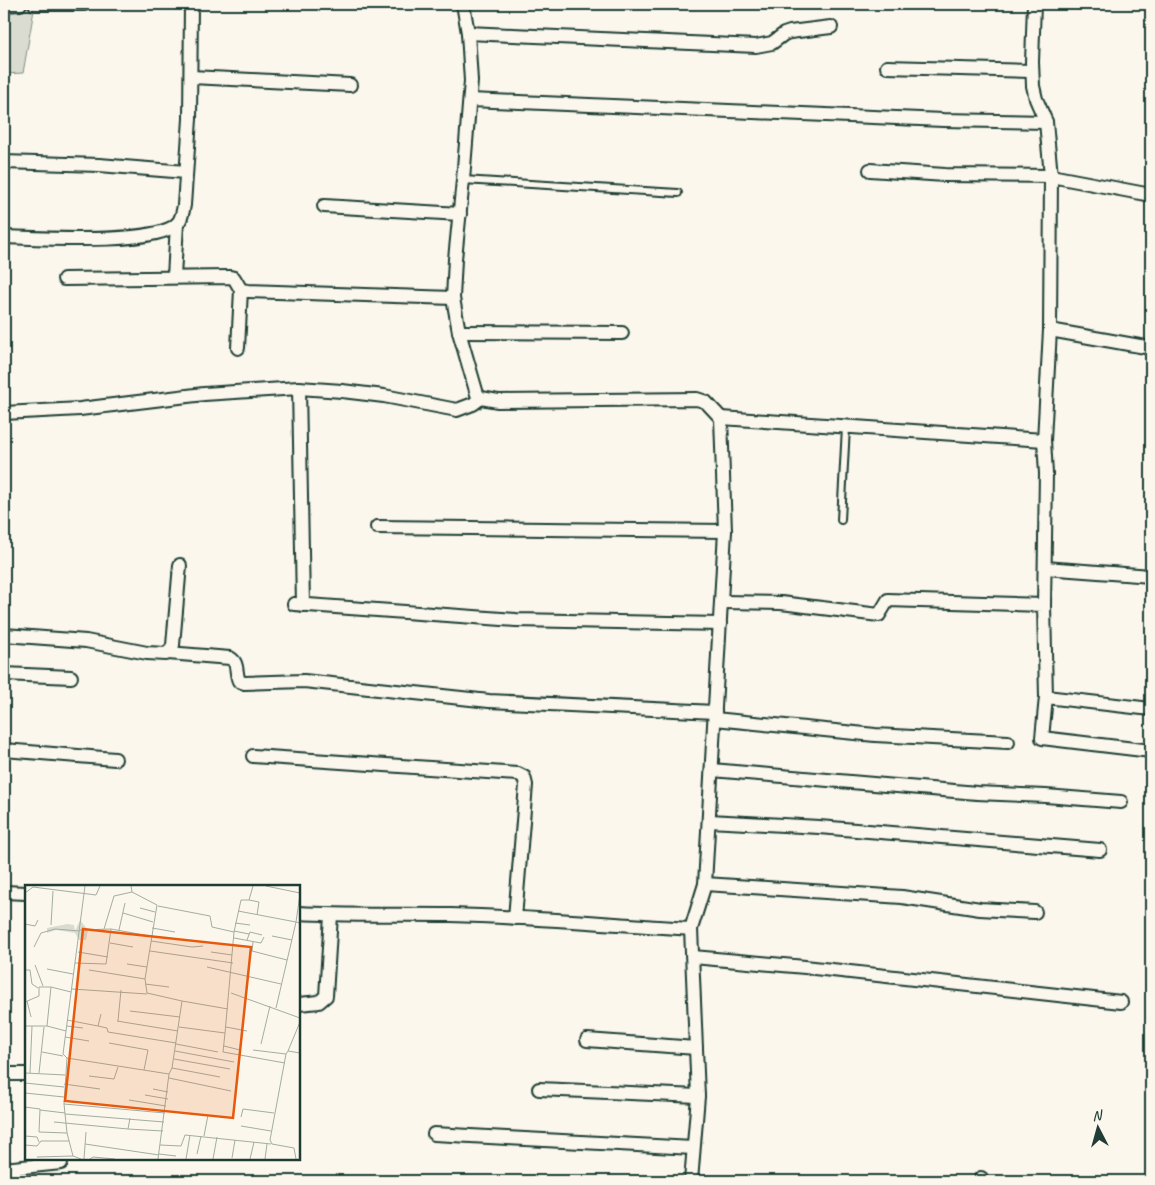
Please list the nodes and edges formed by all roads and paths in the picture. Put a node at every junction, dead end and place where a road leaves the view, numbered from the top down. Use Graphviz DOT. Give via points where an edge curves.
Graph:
graph roads {
  1 [pos="20,4"];
  2 [pos="35,4"];
  3 [pos="84,4"];
  4 [pos="191,4"];
  5 [pos="463,4"];
  6 [pos="1034,4"];
  7 [pos="4,5"];
  8 [pos="831,27"];
  9 [pos="468,33"];
  10 [pos="887,67"];
  11 [pos="1032,71"];
  12 [pos="191,77"];
  13 [pos="350,85"];
  14 [pos="470,100"];
  15 [pos="1046,122"];
  16 [pos="4,162"];
  17 [pos="870,170"];
  18 [pos="186,172"];
  19 [pos="1051,176"];
  20 [pos="463,180"];
  21 [pos="678,193"];
  22 [pos="1151,195"];
  23 [pos="324,206"];
  24 [pos="460,214"];
  25 [pos="177,224"];
  26 [pos="4,237"];
  27 [pos="174,277"];
  28 [pos="64,279"];
  29 [pos="241,290"];
  30 [pos="453,298"];
  31 [pos="1050,330"];
  32 [pos="459,332"];
  33 [pos="622,333"];
  34 [pos="238,348"];
  35 [pos="1151,348"];
  36 [pos="299,388"];
  37 [pos="481,398"];
  38 [pos="4,413"];
  39 [pos="721,418"];
  40 [pos="846,426"];
  41 [pos="1044,440"];
  42 [pos="841,520"];
  43 [pos="377,527"];
  44 [pos="725,531"];
  45 [pos="180,565"];
  46 [pos="1044,568"];
  47 [pos="1151,576"];
  48 [pos="722,602"];
  49 [pos="1044,605"];
  50 [pos="720,624"];
  51 [pos="4,635"];
  52 [pos="168,653"];
  53 [pos="4,674"];
  54 [pos="71,678"];
  55 [pos="1046,697"];
  56 [pos="1151,709"];
  57 [pos="715,715"];
  58 [pos="1008,742"];
  59 [pos="4,750"];
  60 [pos="1151,751"];
  61 [pos="253,756"];
  62 [pos="115,759"];
  63 [pos="712,770"];
  64 [pos="1121,802"];
  65 [pos="708,820"];
  66 [pos="1100,850"];
  67 [pos="705,884"];
  68 [pos="4,892"];
  69 [pos="25,893"];
  70 [pos="1036,912"];
  71 [pos="300,913"];
  72 [pos="331,915"];
  73 [pos="515,918"];
  74 [pos="691,929"];
  75 [pos="693,957"];
  76 [pos="1121,1002"];
  77 [pos="300,1004"];
  78 [pos="587,1040"];
  79 [pos="696,1048"];
  80 [pos="4,1074"];
  81 [pos="25,1074"];
  82 [pos="539,1089"];
  83 [pos="698,1096"];
  84 [pos="434,1134"];
  85 [pos="693,1148"];
  86 [pos="61,1163"];
  87 [pos="4,1169"];
  88 [pos="691,1181"];
  1 -- 7 [label="street"];
  2 -- 3 [label="street"];
  4 -- 12 [label="street"];
  5 -- 9 [label="street"];
  6 -- 11 [label="street"];
  8 -- 9 [label="street" via="790,32 772,43 756,46"];
  9 -- 14 [label="street"];
  10 -- 11 [label="street"];
  11 -- 15 [label="street" via="1036,98"];
  12 -- 13 [label="street"];
  12 -- 18 [label="street"];
  14 -- 15 [label="street"];
  14 -- 20 [label="street"];
  15 -- 19 [label="street"];
  16 -- 18 [label="street"];
  17 -- 19 [label="street"];
  18 -- 25 [label="street" via="182,216"];
  19 -- 22 [label="street"];
  19 -- 31 [label="street"];
  20 -- 21 [label="lane"];
  20 -- 24 [label="street"];
  23 -- 24 [label="street"];
  24 -- 30 [label="street"];
  25 -- 26 [label="street" via="158,233 127,238"];
  25 -- 27 [label="street"];
  27 -- 28 [label="street"];
  27 -- 29 [label="street" via="230,277"];
  29 -- 30 [label="street"];
  29 -- 34 [label="street"];
  30 -- 32 [label="street"];
  31 -- 35 [label="street"];
  31 -- 41 [label="street"];
  32 -- 33 [label="street"];
  32 -- 37 [label="street" via="475,389"];
  36 -- 37 [label="street" via="342,390 457,410"];
  36 -- 38 [label="street"];
  36 -- 50 [label="street" via="298,604 516,620"];
  37 -- 39 [label="street" via="498,401 697,399 706,402"];
  39 -- 40 [label="street"];
  39 -- 44 [label="street"];
  40 -- 41 [label="street"];
  40 -- 42 [label="lane"];
  41 -- 46 [label="street"];
  43 -- 44 [label="street"];
  44 -- 48 [label="street"];
  45 -- 52 [label="street" via="172,645"];
  46 -- 47 [label="street"];
  46 -- 49 [label="street"];
  48 -- 49 [label="street" via="781,603 879,615 888,600"];
  48 -- 50 [label="street"];
  49 -- 55 [label="street"];
  50 -- 57 [label="street"];
  51 -- 52 [label="street" via="86,641 147,653"];
  52 -- 57 [label="street" via="230,658 234,660 239,681 244,683 304,681 489,701"];
  53 -- 54 [label="street"];
  55 -- 56 [label="street"];
  55 -- 60 [label="street" via="1042,738"];
  57 -- 58 [label="street" via="875,735"];
  57 -- 63 [label="street"];
  59 -- 62 [label="street"];
  61 -- 73 [label="street" via="518,774 524,777 526,785"];
  63 -- 64 [label="street"];
  63 -- 65 [label="street"];
  65 -- 66 [label="street"];
  65 -- 67 [label="street"];
  67 -- 70 [label="street" via="902,897 980,909"];
  67 -- 74 [label="street"];
  68 -- 69 [label="street"];
  71 -- 72 [label="street"];
  72 -- 73 [label="street"];
  72 -- 77 [label="street" via="326,996 319,1002"];
  73 -- 74 [label="street"];
  74 -- 75 [label="street"];
  75 -- 76 [label="street"];
  75 -- 79 [label="street"];
  78 -- 79 [label="street"];
  79 -- 83 [label="street"];
  80 -- 81 [label="street"];
  82 -- 83 [label="street"];
  83 -- 85 [label="street"];
  84 -- 85 [label="street"];
  85 -- 88 [label="street"];
  86 -- 87 [label="street"];
}
